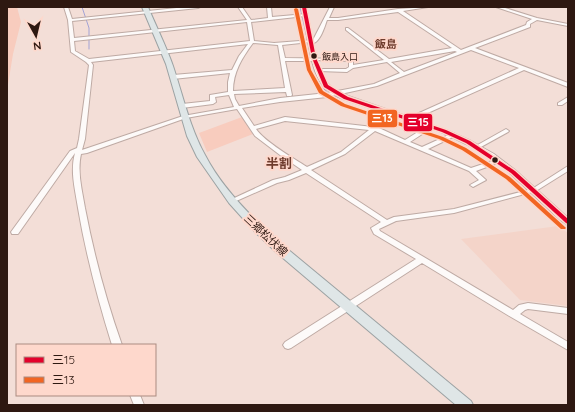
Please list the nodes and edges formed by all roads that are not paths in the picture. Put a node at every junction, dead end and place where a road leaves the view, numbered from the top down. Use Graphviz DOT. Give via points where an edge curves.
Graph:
graph roads {
  1 [pos="66,7"];
  2 [pos="198,7"];
  3 [pos="240,7"];
  4 [pos="269,7"];
  5 [pos="304,7"];
  6 [pos="332,7"];
  7 [pos="393,7"];
  8 [pos="426,7"];
  9 [pos="498,7"];
  10 [pos="147,10"];
  11 [pos="398,11"];
  12 [pos="303,15"];
  13 [pos="270,18"];
  14 [pos="325,19"];
  15 [pos="536,19"];
  16 [pos="70,20"];
  17 [pos="249,20"];
  18 [pos="568,25"];
  19 [pos="348,28"];
  20 [pos="156,30"];
  21 [pos="72,40"];
  22 [pos="252,42"];
  23 [pos="309,42"];
  24 [pos="280,44"];
  25 [pos="471,48"];
  26 [pos="459,50"];
  27 [pos="164,52"];
  28 [pos="282,59"];
  29 [pos="313,60"];
  30 [pos="88,61"];
  31 [pos="387,61"];
  32 [pos="351,67"];
  33 [pos="524,68"];
  34 [pos="319,70"];
  35 [pos="234,71"];
  36 [pos="404,74"];
  37 [pos="174,77"];
  38 [pos="568,85"];
  39 [pos="288,90"];
  40 [pos="230,93"];
  41 [pos="332,94"];
  42 [pos="289,99"];
  43 [pos="568,99"];
  44 [pos="560,104"];
  45 [pos="182,106"];
  46 [pos="238,107"];
  47 [pos="392,115"];
  48 [pos="185,117"];
  49 [pos="412,121"];
  50 [pos="252,128"];
  51 [pos="429,128"];
  52 [pos="374,129"];
  53 [pos="506,130"];
  54 [pos="451,136"];
  55 [pos="406,142"];
  56 [pos="477,147"];
  57 [pos="423,149"];
  58 [pos="79,151"];
  59 [pos="495,162"];
  60 [pos="568,168"];
  61 [pos="307,170"];
  62 [pos="471,170"];
  63 [pos="473,185"];
  64 [pos="530,190"];
  65 [pos="232,201"];
  66 [pos="385,222"];
  67 [pos="568,222"];
  68 [pos="16,232"];
  69 [pos="420,260"];
  70 [pos="349,307"];
  71 [pos="568,311"];
  72 [pos="514,315"];
  73 [pos="117,344"];
  74 [pos="288,345"];
  75 [pos="568,346"];
  76 [pos="466,405"];
  1 -- 16 [label="street"];
  2 -- 10 [label="street"];
  3 -- 17 [label="street"];
  4 -- 13 [label="street"];
  5 -- 12 [label="street"];
  6 -- 14 [label="street"];
  7 -- 11 [label="street"];
  8 -- 11 [label="street"];
  9 -- 15 [label="street"];
  10 -- 16 [label="street"];
  10 -- 20 [label="main road, 三郷松伏線"];
  11 -- 14 [label="street"];
  11 -- 26 [label="street"];
  12 -- 13 [label="street"];
  12 -- 23 [label="street"];
  13 -- 17 [label="street"];
  14 -- 23 [label="street" via="315,41"];
  15 -- 18 [label="street"];
  15 -- 25 [label="street" via="528,23 528,26"];
  16 -- 21 [label="street"];
  17 -- 20 [label="street"];
  17 -- 22 [label="street"];
  19 -- 31 [label="street"];
  20 -- 21 [label="street"];
  20 -- 27 [label="main road, 三郷松伏線"];
  21 -- 30 [label="street" via="74,54"];
  22 -- 24 [label="street"];
  22 -- 27 [label="street"];
  22 -- 35 [label="street" via="243,52"];
  23 -- 24 [label="street"];
  23 -- 29 [label="street"];
  24 -- 28 [label="street"];
  25 -- 26 [label="street"];
  25 -- 33 [label="street"];
  26 -- 31 [label="street"];
  26 -- 36 [label="street"];
  27 -- 30 [label="street"];
  27 -- 37 [label="main road, 三郷松伏線"];
  28 -- 29 [label="street"];
  28 -- 39 [label="street"];
  29 -- 32 [label="street" via="351,60"];
  29 -- 34 [label="street"];
  30 -- 58 [label="street" via="91,65 90,79"];
  31 -- 32 [label="street"];
  31 -- 36 [label="street"];
  32 -- 34 [label="street" via="347,70"];
  33 -- 38 [label="street"];
  33 -- 49 [label="street"];
  34 -- 41 [label="street"];
  35 -- 37 [label="street"];
  35 -- 40 [label="street"];
  36 -- 41 [label="street" via="375,85"];
  37 -- 45 [label="main road, 三郷松伏線"];
  39 -- 40 [label="street"];
  39 -- 42 [label="street"];
  40 -- 45 [label="street" via="212,96 213,102"];
  40 -- 46 [label="street"];
  41 -- 42 [label="street"];
  41 -- 47 [label="street"];
  42 -- 46 [label="street"];
  43 -- 44 [label="street"];
  45 -- 48 [label="main road, 三郷松伏線"];
  46 -- 48 [label="street"];
  46 -- 50 [label="street"];
  47 -- 49 [label="street"];
  47 -- 52 [label="street"];
  48 -- 58 [label="street" via="85,152"];
  48 -- 65 [label="main road, 三郷松伏線" via="201,157"];
  49 -- 51 [label="street"];
  50 -- 52 [label="street" via="285,119"];
  50 -- 61 [label="street" via="257,135"];
  51 -- 54 [label="street"];
  51 -- 55 [label="street"];
  52 -- 55 [label="street"];
  52 -- 61 [label="street" via="344,153"];
  53 -- 56 [label="street"];
  54 -- 56 [label="street"];
  54 -- 57 [label="street"];
  55 -- 57 [label="street"];
  56 -- 59 [label="street"];
  57 -- 62 [label="street"];
  58 -- 68 [label="street" via="72,152"];
  58 -- 73 [label="street" via="76,176 88,245"];
  59 -- 62 [label="street"];
  59 -- 64 [label="street"];
  60 -- 64 [label="street"];
  61 -- 65 [label="street" via="287,179 275,181"];
  61 -- 66 [label="street"];
  62 -- 63 [label="street" via="483,180"];
  64 -- 66 [label="street" via="454,211"];
  64 -- 67 [label="street"];
  65 -- 70 [label="main road, 三郷松伏線" via="270,241"];
  66 -- 69 [label="street" via="375,228 377,232"];
  69 -- 70 [label="street"];
  69 -- 72 [label="street"];
  70 -- 74 [label="street"];
  70 -- 76 [label="main road, 三郷松伏線"];
  71 -- 72 [label="street" via="528,306 522,307"];
  72 -- 75 [label="street"];
}
